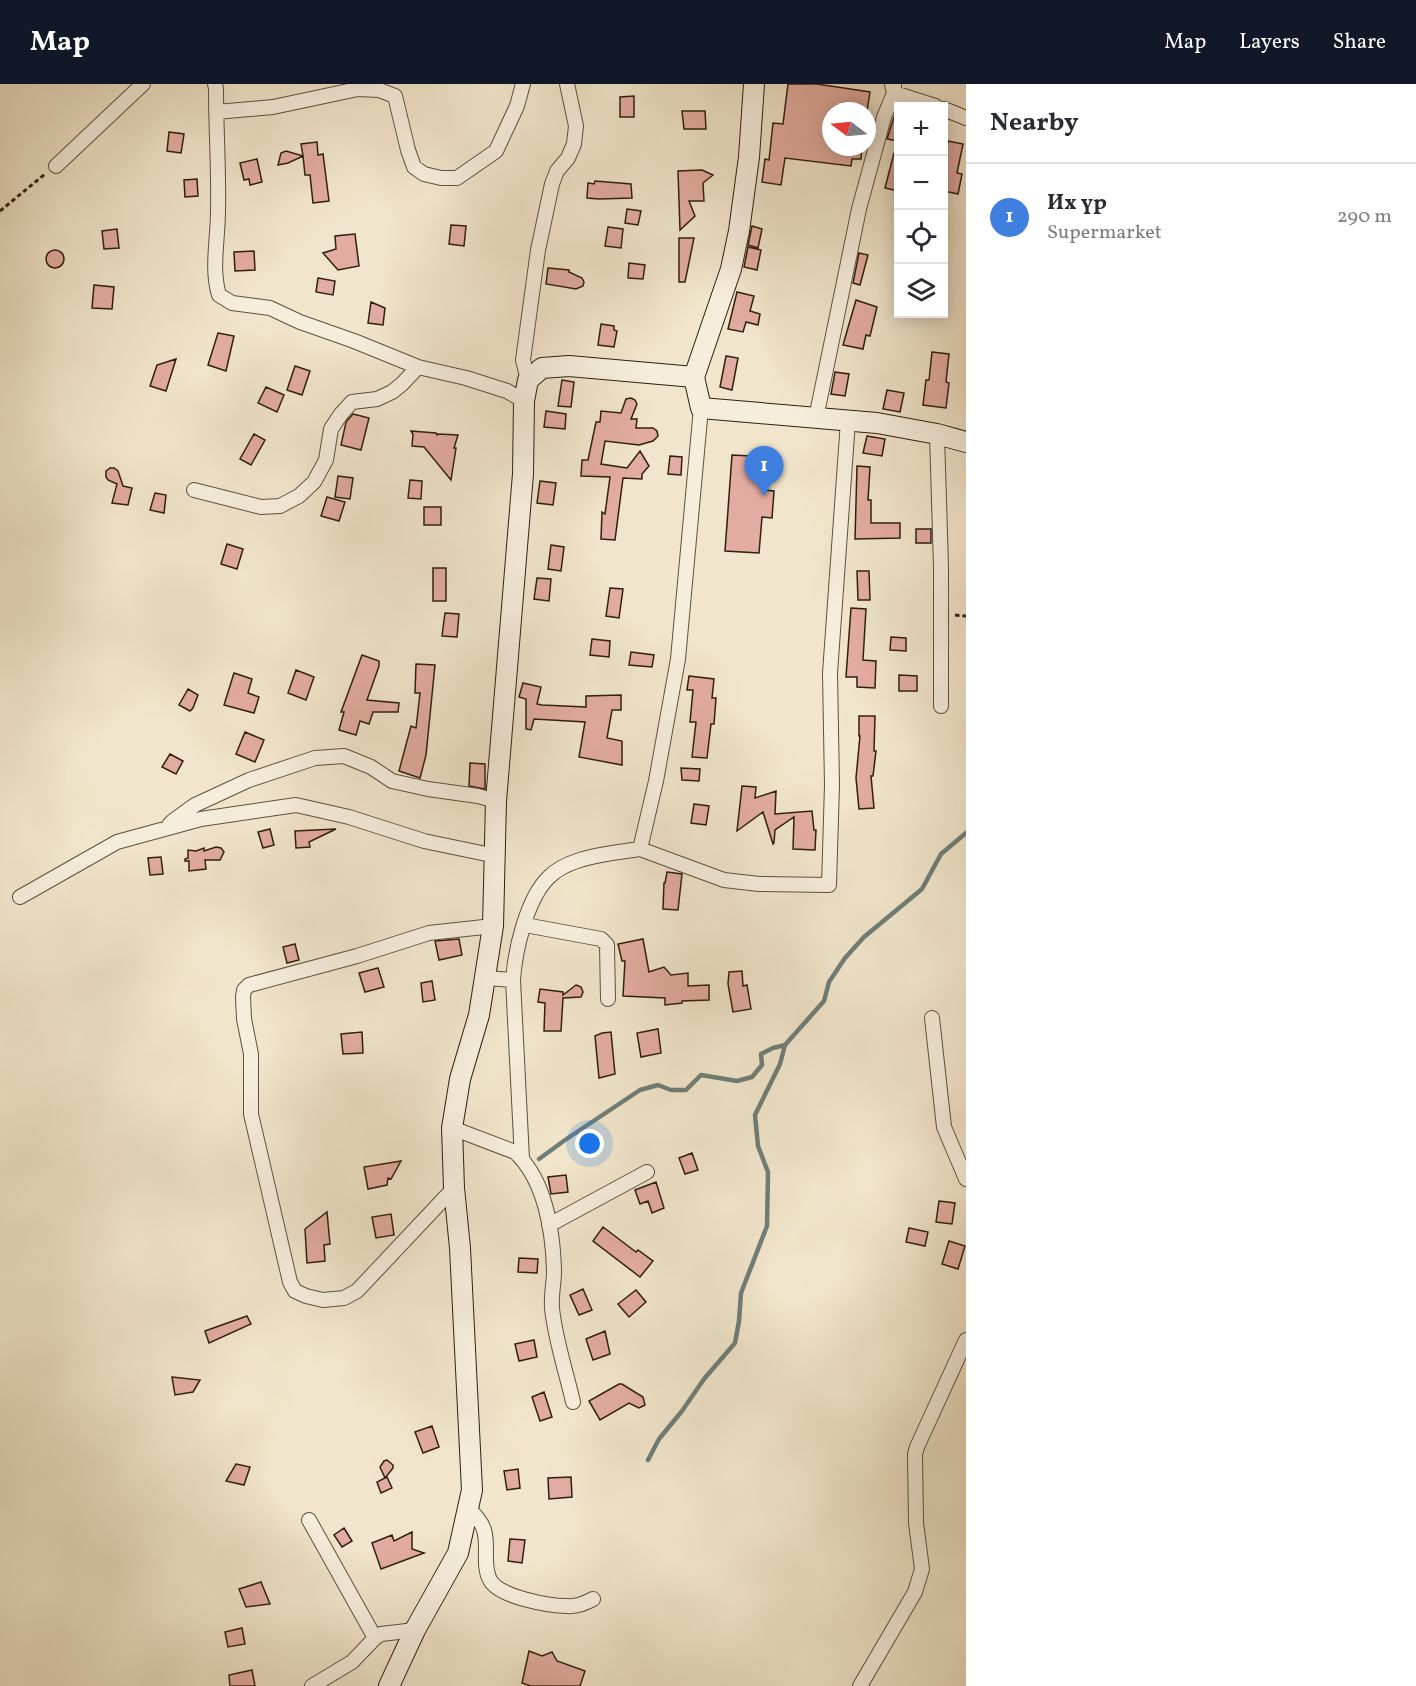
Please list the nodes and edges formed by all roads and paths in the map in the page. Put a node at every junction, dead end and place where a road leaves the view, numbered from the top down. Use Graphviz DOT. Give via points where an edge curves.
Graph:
graph roads {
  1 [pos="215,84"];
  2 [pos="523,84"];
  3 [pos="567,84"];
  4 [pos="754,84"];
  5 [pos="139,85"];
  6 [pos="893,87"];
  7 [pos="926,102"];
  8 [pos="948,111"];
  9 [pos="216,112"];
  10 [pos="966,118"];
  11 [pos="56,166"];
  12 [pos="0,211"];
  13 [pos="418,367"];
  14 [pos="694,378"];
  15 [pos="528,380"];
  16 [pos="524,401"];
  17 [pos="701,408"];
  18 [pos="816,418"];
  19 [pos="848,422"];
  20 [pos="937,434"];
  21 [pos="966,442"];
  22 [pos="194,490"];
  23 [pos="941,706"];
  24 [pos="496,801"];
  25 [pos="166,829"];
  26 [pos="640,849"];
  27 [pos="496,856"];
  28 [pos="20,897"];
  29 [pos="525,925"];
  30 [pos="493,926"];
  31 [pos="485,978"];
  32 [pos="513,980"];
  33 [pos="609,999"];
  34 [pos="932,1018"];
  35 [pos="452,1128"];
  36 [pos="522,1159"];
  37 [pos="647,1172"];
  38 [pos="966,1179"];
  39 [pos="454,1188"];
  40 [pos="549,1225"];
  41 [pos="966,1340"];
  42 [pos="573,1402"];
  43 [pos="468,1508"];
  44 [pos="309,1520"];
  45 [pos="593,1599"];
  46 [pos="415,1630"];
  47 [pos="375,1638"];
  48 [pos="312,1686"];
  49 [pos="389,1686"];
  50 [pos="860,1686"];
  1 -- 9 [label="street"];
  2 -- 9 [label="street" via="496,151 457,178 424,174 414,167 395,96 379,90 358,89 273,107"];
  3 -- 15 [label="street" via="576,126 574,144 552,184 538,250 523,360"];
  4 -- 14 [label="street" via="737,240"];
  5 -- 11 [label="street"];
  6 -- 7 [label="street"];
  6 -- 18 [label="street" via="859,209"];
  8 -- 10 [label="street"];
  9 -- 13 [label="street" via="218,237 214,277 219,295 232,303 270,308"];
  11 -- 12 [label="path"];
  13 -- 16 [label="street" via="507,391"];
  13 -- 22 [label="street" via="392,392 377,399 352,402 331,429 326,460 314,482 299,496 280,506 261,507"];
  14 -- 15 [label="street" via="569,366 542,368"];
  14 -- 17 [label="street"];
  15 -- 16 [label="street"];
  16 -- 24 [label="street" via="523,474"];
  17 -- 18 [label="street"];
  17 -- 26 [label="street" via="678,659"];
  18 -- 19 [label="street"];
  19 -- 20 [label="street"];
  19 -- 26 [label="street" via="830,674 829,885 724,880"];
  20 -- 21 [label="street"];
  20 -- 23 [label="street"];
  24 -- 25 [label="street" via="392,781 345,756 315,758 249,780 195,805"];
  24 -- 27 [label="street"];
  25 -- 27 [label="street" via="201,819 296,804 424,841"];
  25 -- 28 [label="street" via="117,842"];
  26 -- 29 [label="street" via="576,861 558,870 536,894"];
  27 -- 30 [label="street"];
  29 -- 32 [label="street"];
  29 -- 33 [label="street" via="600,939 607,945"];
  30 -- 31 [label="street"];
  30 -- 39 [label="street" via="429,933 249,985 244,990 244,1019 251,1054 251,1114 295,1291 323,1300 357,1292"];
  31 -- 32 [label="street"];
  31 -- 35 [label="street"];
  32 -- 36 [label="street"];
  34 -- 38 [label="street" via="944,1127"];
  35 -- 36 [label="street" via="514,1152"];
  35 -- 39 [label="street"];
  36 -- 40 [label="street" via="546,1205"];
  37 -- 40 [label="street"];
  39 -- 43 [label="street" via="472,1490"];
  40 -- 42 [label="street" via="554,1321"];
  41 -- 50 [label="street" via="915,1454 916,1523 922,1569 915,1592"];
  43 -- 45 [label="street" via="484,1528 487,1573 494,1586 537,1602 567,1606"];
  43 -- 46 [label="street" via="458,1553"];
  44 -- 47 [label="street"];
  46 -- 47 [label="street"];
  46 -- 49 [label="street"];
  47 -- 48 [label="street" via="352,1662"];
}
